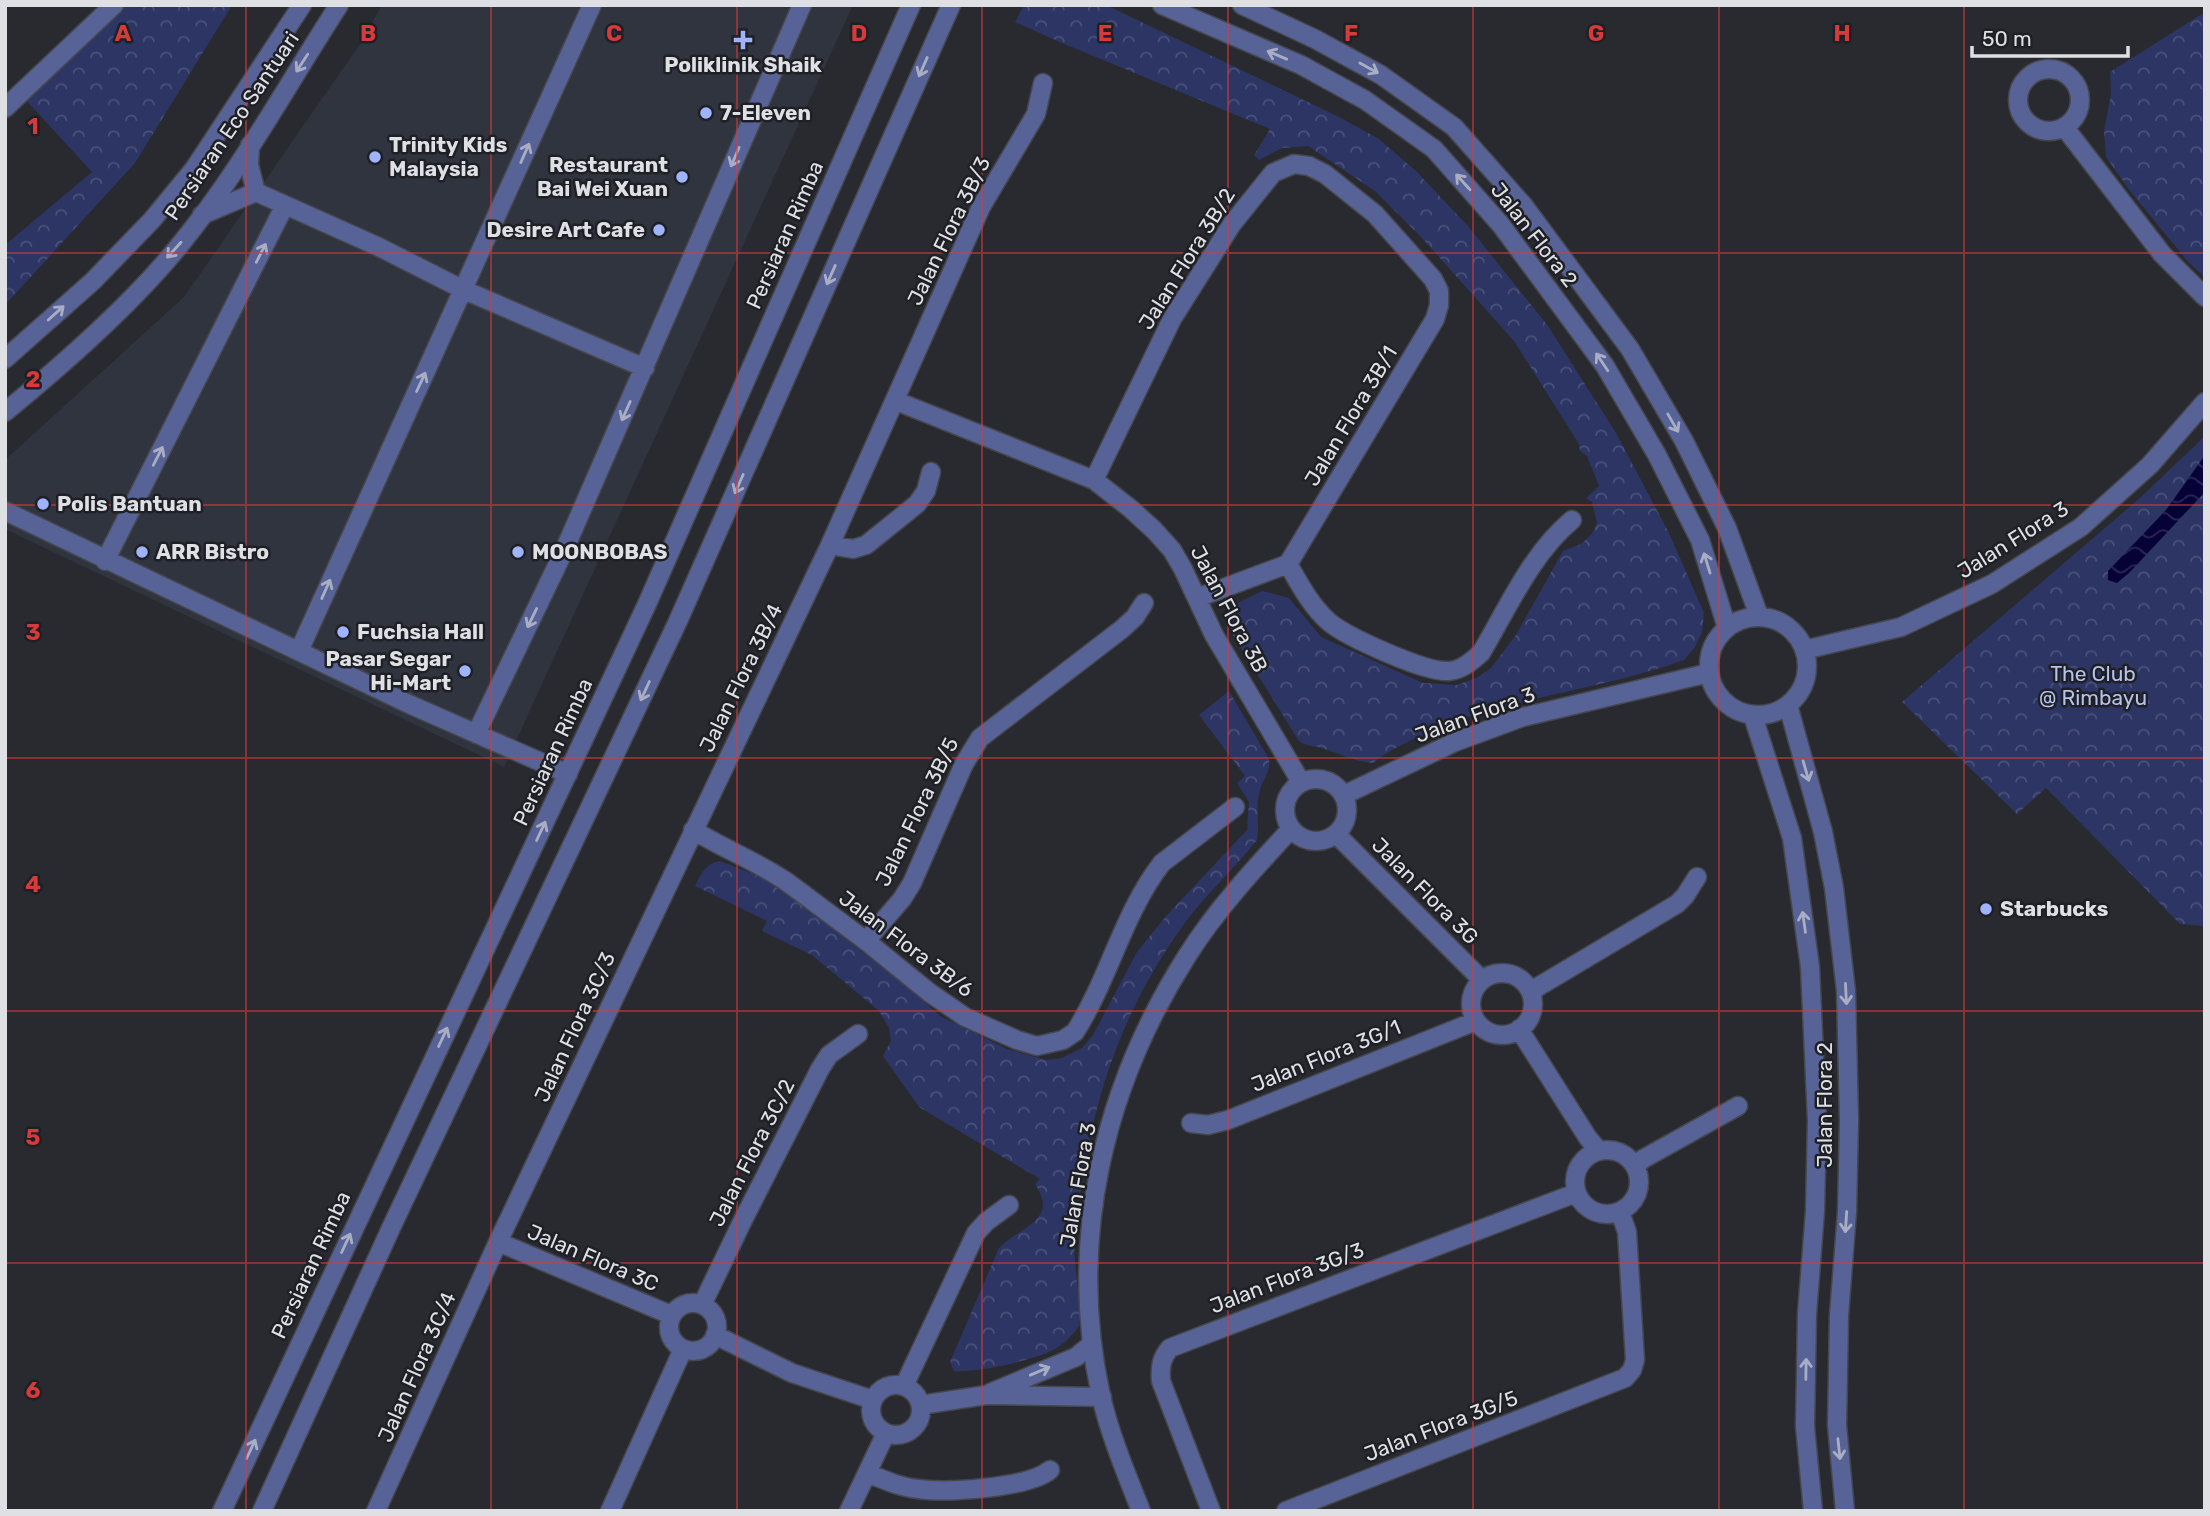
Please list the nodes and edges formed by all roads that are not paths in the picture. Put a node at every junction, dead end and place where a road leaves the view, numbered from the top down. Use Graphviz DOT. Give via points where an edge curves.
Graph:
graph roads {
  1 [pos="114,5"];
  2 [pos="302,5"];
  3 [pos="339,5"];
  4 [pos="592,5"];
  5 [pos="802,5"];
  6 [pos="911,5"];
  7 [pos="951,5"];
  8 [pos="1162,5"];
  9 [pos="1242,5"];
  10 [pos="1043,83"];
  11 [pos="5,108"];
  12 [pos="2065,128"];
  13 [pos="250,145"];
  14 [pos="256,192"];
  15 [pos="285,205"];
  16 [pos="1375,214"];
  17 [pos="202,215"];
  18 [pos="464,290"];
  19 [pos="2205,297"];
  20 [pos="5,359"];
  21 [pos="645,368"];
  22 [pos="896,401"];
  23 [pos="2205,402"];
  24 [pos="5,412"];
  25 [pos="931,472"];
  26 [pos="1094,480"];
  27 [pos="5,511"];
  28 [pos="1572,520"];
  29 [pos="830,545"];
  30 [pos="105,561"];
  31 [pos="1288,565"];
  32 [pos="1197,598"];
  33 [pos="1144,603"];
  34 [pos="1759,616"];
  35 [pos="1727,628"];
  36 [pos="1804,650"];
  37 [pos="299,651"];
  38 [pos="1709,673"];
  39 [pos="1788,705"];
  40 [pos="1753,716"];
  41 [pos="476,733"];
  42 [pos="568,774"];
  43 [pos="1301,782"];
  44 [pos="1344,794"];
  45 [pos="1235,807"];
  46 [pos="1291,829"];
  47 [pos="693,831"];
  48 [pos="1336,834"];
  49 [pos="1697,877"];
  50 [pos="866,942"];
  51 [pos="1482,980"];
  52 [pos="1531,991"];
  53 [pos="1476,1021"];
  54 [pos="1519,1029"];
  55 [pos="858,1034"];
  56 [pos="1738,1106"];
  57 [pos="1191,1123"];
  58 [pos="1599,1152"];
  59 [pos="1635,1166"];
  60 [pos="1576,1192"];
  61 [pos="1009,1205"];
  62 [pos="1620,1212"];
  63 [pos="498,1242"];
  64 [pos="702,1305"];
  65 [pos="671,1315"];
  66 [pos="715,1335"];
  67 [pos="1092,1345"];
  68 [pos="684,1349"];
  69 [pos="904,1386"];
  70 [pos="986,1395"];
  71 [pos="1101,1397"];
  72 [pos="873,1400"];
  73 [pos="921,1405"];
  74 [pos="886,1433"];
  75 [pos="1050,1470"];
  76 [pos="867,1473"];
  77 [pos="1209,1507"];
  78 [pos="222,1511"];
  79 [pos="262,1511"];
  80 [pos="376,1511"];
  81 [pos="610,1511"];
  82 [pos="849,1511"];
  83 [pos="1141,1511"];
  84 [pos="1286,1511"];
  85 [pos="1813,1511"];
  86 [pos="1845,1511"];
  1 -- 11 [label="street"];
  20 -- 2 [label="street, Persiaran Eco Santuari, one-way" via="93,281 152,220 194,169"];
  3 -- 13 [label="street, Persiaran Eco Santuari, one-way"];
  18 -- 4 [label="street, one-way"];
  5 -- 21 [label="street, one-way"];
  6 -- 42 [label="street, Persiaran Rimba"];
  7 -- 79 [label="street, one-way" via="678,621"];
  35 -- 8 [label="street, Jalan Flora 2, one-way" via="1700,540 1605,366 1501,225 1434,149 1364,100 1301,65"];
  9 -- 34 [label="street, Jalan Flora 2, one-way" via="1381,75 1454,127 1524,206 1630,349 1684,441 1727,528"];
  10 -- 22 [label="street, Jalan Flora 3B/3" via="1036,114 981,207"];
  12 -- 19 [label="street" via="2162,254"];
  13 -- 14 [label="street" via="249,165"];
  13 -- 17 [label="street, Persiaran Eco Santuari"];
  14 -- 15 [label="street"];
  14 -- 17 [label="street"];
  15 -- 18 [label="street"];
  30 -- 15 [label="street, one-way"];
  16 -- 26 [label="street, Jalan Flora 3B/2" via="1310,166 1294,164 1273,173 1232,224 1172,319"];
  16 -- 31 [label="street, Jalan Flora 3B/1" via="1433,279 1439,305 1435,319"];
  17 -- 24 [label="street, Persiaran Eco Santuari, one-way" via="120,308"];
  18 -- 21 [label="street"];
  37 -- 18 [label="street, one-way"];
  21 -- 41 [label="street, one-way" via="563,554"];
  22 -- 26 [label="street, Jalan Flora 3B"];
  22 -- 29 [label="street, Jalan Flora 3B/4"];
  23 -- 36 [label="street, Jalan Flora 3" via="2150,464 2081,527 1992,584 1902,627"];
  25 -- 29 [label="street" via="917,504 866,545 853,549"];
  26 -- 32 [label="street, Jalan Flora 3B" via="1172,550"];
  27 -- 30 [label="street"];
  28 -- 31 [label="street" via="1542,551 1481,653 1452,671 1437,671 1368,644 1330,622 1311,603"];
  29 -- 47 [label="street, Jalan Flora 3B/4"];
  30 -- 37 [label="street"];
  31 -- 32 [label="street"];
  32 -- 43 [label="street, Jalan Flora 3B" via="1229,662"];
  33 -- 50 [label="street, Jalan Flora 3B/5" via="1122,629 980,738 912,883"];
  34 -- 35 [label="street"];
  34 -- 36 [label="street" via="1786,626"];
  35 -- 38 [label="street" via="1709,656"];
  36 -- 39 [label="street" via="1804,682"];
  37 -- 41 [label="street"];
  38 -- 40 [label="street" via="1723,702"];
  38 -- 44 [label="street, Jalan Flora 3" via="1523,717 1455,742"];
  39 -- 40 [label="street"];
  39 -- 86 [label="street, Jalan Flora 2, one-way" via="1823,832 1846,991 1849,1120 1837,1425"];
  85 -- 40 [label="street, Jalan Flora 2, one-way" via="1805,1426 1817,1120 1810,967 1792,838"];
  41 -- 42 [label="street"];
  78 -- 42 [label="street, Persiaran Rimba, one-way"];
  43 -- 44 [label="street" via="1329,781"];
  43 -- 46 [label="street" via="1286,798 1284,808"];
  44 -- 48 [label="street" via="1346,820"];
  45 -- 50 [label="street, Jalan Flora 3B/6" via="1154,873 1083,1020 1075,1031 1053,1044 1037,1046 1017,1040 956,1012"];
  46 -- 48 [label="street" via="1308,840"];
  46 -- 67 [label="street, Jalan Flora 3" via="1244,880 1188,954 1138,1049 1103,1148 1092,1211 1087,1258"];
  47 -- 50 [label="street, Jalan Flora 3B/6" via="769,870"];
  47 -- 63 [label="street, Jalan Flora 3C/3"];
  48 -- 51 [label="street, Jalan Flora 3G"];
  49 -- 52 [label="street" via="1677,904"];
  51 -- 52 [label="street" via="1509,973"];
  51 -- 53 [label="street" via="1471,1000"];
  52 -- 54 [label="street" via="1531,1016"];
  53 -- 54 [label="street" via="1491,1033"];
  53 -- 57 [label="street, Jalan Flora 3G/1" via="1228,1120"];
  54 -- 58 [label="street"];
  55 -- 64 [label="street, Jalan Flora 3C/2" via="830,1055 820,1069"];
  56 -- 59 [label="street"];
  58 -- 59 [label="street" via="1615,1151"];
  58 -- 60 [label="street" via="1579,1167"];
  59 -- 62 [label="street" via="1639,1188 1633,1202"];
  60 -- 62 [label="street" via="1594,1212"];
  60 -- 77 [label="street, Jalan Flora 3G/3" via="1170,1348 1161,1363 1161,1381"];
  61 -- 69 [label="street" via="976,1233"];
  62 -- 84 [label="street, Jalan Flora 3G/5" via="1627,1232 1635,1360 1625,1378"];
  63 -- 65 [label="street, Jalan Flora 3C"];
  63 -- 80 [label="street, Jalan Flora 3C/4"];
  64 -- 65 [label="street" via="687,1304"];
  64 -- 66 [label="street" via="711,1311"];
  65 -- 68 [label="street" via="670,1333"];
  66 -- 68 [label="street" via="700,1349"];
  66 -- 72 [label="street" via="792,1373"];
  70 -- 67 [label="street, one-way" via="1076,1357"];
  67 -- 71 [label="street, Jalan Flora 3"];
  68 -- 81 [label="street"];
  69 -- 72 [label="street" via="889,1385"];
  69 -- 73 [label="street" via="915,1393"];
  70 -- 71 [label="street"];
  70 -- 73 [label="street"];
  71 -- 83 [label="street, Jalan Flora 3"];
  72 -- 74 [label="street" via="872,1415"];
  73 -- 74 [label="street" via="920,1419 912,1430"];
  74 -- 76 [label="street"];
  75 -- 76 [label="street" via="1017,1484 931,1490 902,1486"];
  76 -- 82 [label="street"];
}
